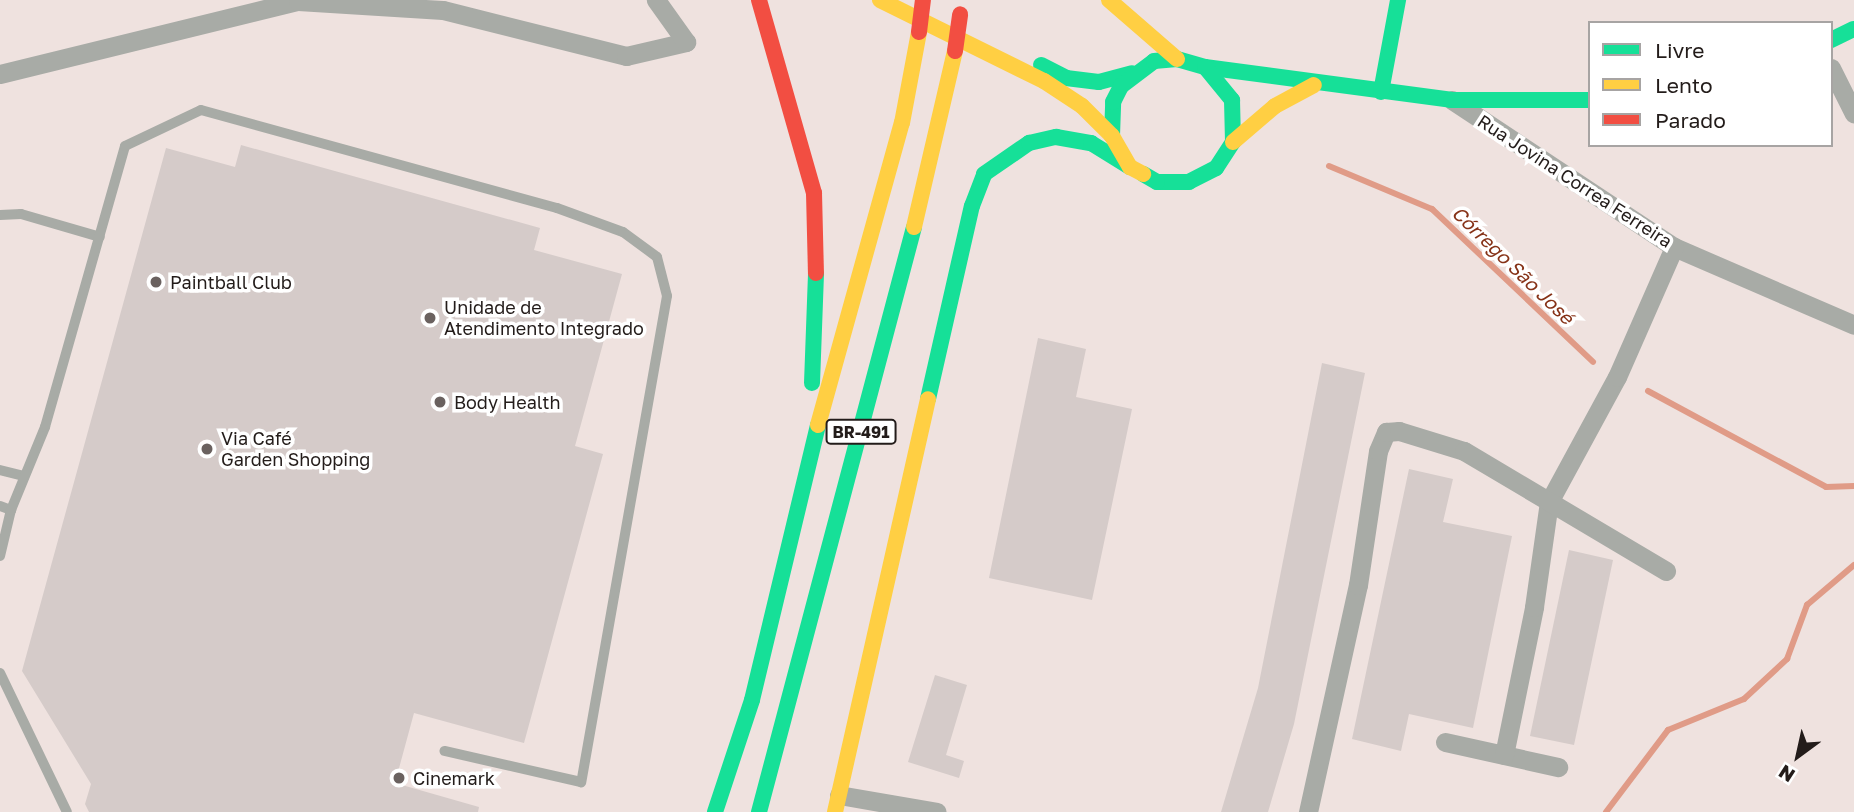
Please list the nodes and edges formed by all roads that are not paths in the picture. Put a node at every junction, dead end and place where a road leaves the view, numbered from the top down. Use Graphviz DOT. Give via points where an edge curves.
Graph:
graph roads {
  1 [pos="656,0"];
  2 [pos="759,0"];
  3 [pos="880,0"];
  4 [pos="907,0"];
  5 [pos="923,0"];
  6 [pos="1109,0"];
  7 [pos="1398,0"];
  8 [pos="961,7"];
  9 [pos="1854,29"];
  10 [pos="1833,39"];
  11 [pos="1177,58"];
  12 [pos="1205,67"];
  13 [pos="1833,72"];
  14 [pos="1132,73"];
  15 [pos="0,74"];
  16 [pos="1314,85"];
  17 [pos="1381,92"];
  18 [pos="1451,100"];
  19 [pos="1588,100"];
  20 [pos="1854,114"];
  21 [pos="1112,136"];
  22 [pos="1233,142"];
  23 [pos="1130,167"];
  24 [pos="0,215"];
  25 [pos="100,237"];
  26 [pos="1674,247"];
  27 [pos="1854,326"];
  28 [pos="0,470"];
  29 [pos="24,476"];
  30 [pos="801,488"];
  31 [pos="1549,502"];
  32 [pos="0,506"];
  33 [pos="11,510"];
  34 [pos="0,556"];
  35 [pos="1666,571"];
  36 [pos="0,673"];
  37 [pos="1445,742"];
  38 [pos="444,751"];
  39 [pos="1504,755"];
  40 [pos="1558,767"];
  41 [pos="837,804"];
  42 [pos="67,812"];
  43 [pos="715,812"];
  44 [pos="759,812"];
  45 [pos="937,812"];
  46 [pos="1308,812"];
  1 -- 15 [label="street" via="686,42 626,56 443,10 298,1"];
  2 -- 30 [label="main road" via="814,193 817,332"];
  3 -- 21 [label="main road" via="1044,81 1082,106"];
  4 -- 14 [label="main road" via="1066,78 1099,82"];
  5 -- 30 [label="main road, BR-491, bridge" via="902,123"];
  6 -- 11 [label="main road"];
  7 -- 17 [label="main road"];
  8 -- 44 [label="main road, BR-491, bridge" via="932,160"];
  9 -- 10 [label="main road"];
  11 -- 12 [label="main road"];
  11 -- 14 [label="main road" via="1153,61"];
  12 -- 16 [label="main road" via="1292,77"];
  12 -- 22 [label="main road" via="1232,100"];
  13 -- 20 [label="street"];
  14 -- 21 [label="main road" via="1113,102"];
  16 -- 17 [label="main road"];
  16 -- 22 [label="main road" via="1275,106"];
  17 -- 18 [label="main road"];
  18 -- 19 [label="main road"];
  18 -- 26 [label="street, Rua Jovina Correa Ferreira"];
  21 -- 23 [label="main road"];
  22 -- 23 [label="main road" via="1216,168 1189,183 1157,182"];
  23 -- 41 [label="main road" via="1091,143 1056,137 1030,143 985,174 972,206"];
  24 -- 25 [label="lane" via="21,214"];
  25 -- 29 [label="lane" via="45,427"];
  25 -- 38 [label="lane" via="125,146 201,110 557,208 623,232 657,257 667,296 581,782"];
  26 -- 27 [label="street, Rua Jovina Correa Ferreira"];
  26 -- 31 [label="street" via="1617,377"];
  28 -- 29 [label="lane"];
  29 -- 33 [label="lane"];
  30 -- 43 [label="main road, BR-491" via="752,700"];
  31 -- 35 [label="street"];
  31 -- 39 [label="street" via="1534,607"];
  31 -- 46 [label="street" via="1464,451 1399,431 1386,432 1378,451 1358,585"];
  32 -- 33 [label="lane"];
  33 -- 34 [label="lane"];
  36 -- 42 [label="lane"];
  37 -- 39 [label="street"];
  39 -- 40 [label="street"];
  41 -- 45 [label="street"];
}
